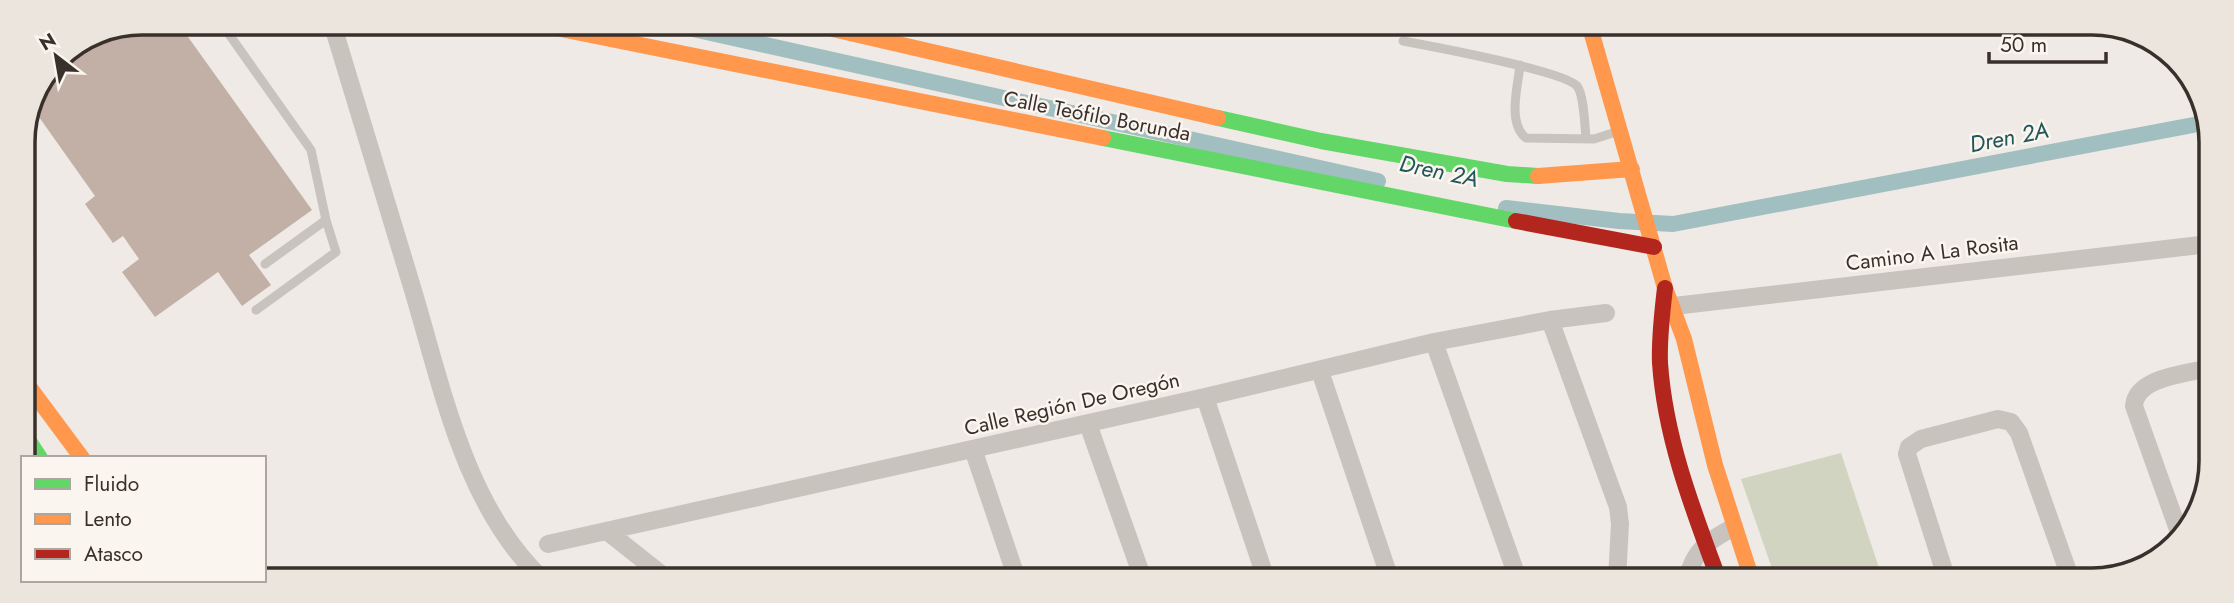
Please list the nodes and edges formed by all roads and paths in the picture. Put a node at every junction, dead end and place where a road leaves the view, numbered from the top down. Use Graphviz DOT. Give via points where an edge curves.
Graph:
graph roads {
  1 [pos="230,35"];
  2 [pos="336,35"];
  3 [pos="591,35"];
  4 [pos="858,35"];
  5 [pos="1592,35"];
  6 [pos="1403,41"];
  7 [pos="1520,65"];
  8 [pos="1620,131"];
  9 [pos="1586,139"];
  10 [pos="1632,169"];
  11 [pos="326,220"];
  12 [pos="2199,245"];
  13 [pos="1654,247"];
  14 [pos="265,264"];
  15 [pos="1667,309"];
  16 [pos="256,310"];
  17 [pos="1606,313"];
  18 [pos="1550,320"];
  19 [pos="1434,342"];
  20 [pos="1320,371"];
  21 [pos="2199,371"];
  22 [pos="35,395"];
  23 [pos="1205,397"];
  24 [pos="1088,424"];
  25 [pos="973,449"];
  26 [pos="81,456"];
  27 [pos="2177,526"];
  28 [pos="1734,527"];
  29 [pos="608,532"];
  30 [pos="1705,543"];
  31 [pos="548,544"];
  32 [pos="533,568"];
  33 [pos="652,568"];
  34 [pos="1013,568"];
  35 [pos="1139,568"];
  36 [pos="1261,568"];
  37 [pos="1386,568"];
  38 [pos="1514,568"];
  39 [pos="1618,568"];
  40 [pos="1691,568"];
  41 [pos="1714,568"];
  42 [pos="1748,568"];
  43 [pos="1943,568"];
  44 [pos="2067,568"];
  1 -- 11 [label="lane" via="311,150"];
  2 -- 32 [label="street" via="458,438 487,508"];
  3 -- 13 [label="main road, Calle Teófilo Borunda"];
  4 -- 10 [label="main road, Calle Teófilo Borunda" via="1348,146 1507,174 1546,176"];
  5 -- 8 [label="main road"];
  6 -- 7 [label="lane"];
  7 -- 9 [label="lane" via="1576,85"];
  7 -- 9 [label="lane" via="1515,123 1519,132 1526,138"];
  8 -- 9 [label="lane"];
  8 -- 10 [label="main road"];
  10 -- 13 [label="main road"];
  11 -- 14 [label="lane"];
  11 -- 16 [label="lane" via="336,252"];
  12 -- 15 [label="street, Camino A La Rosita"];
  13 -- 15 [label="main road"];
  15 -- 28 [label="main road" via="1685,342"];
  15 -- 30 [label="main road" via="1659,351 1665,409"];
  17 -- 18 [label="street, Calle Región De Oregón"];
  18 -- 19 [label="street, Calle Región De Oregón"];
  18 -- 39 [label="street" via="1618,508"];
  19 -- 20 [label="street, Calle Región De Oregón"];
  19 -- 38 [label="street"];
  20 -- 23 [label="street, Calle Región De Oregón"];
  20 -- 37 [label="street"];
  21 -- 27 [label="street" via="2151,383 2138,392 2134,406"];
  22 -- 26 [label="main road"];
  23 -- 24 [label="street, Calle Región De Oregón"];
  23 -- 36 [label="street"];
  24 -- 25 [label="street, Calle Región De Oregón"];
  24 -- 35 [label="street"];
  25 -- 29 [label="street, Calle Región De Oregón"];
  25 -- 34 [label="street"];
  28 -- 30 [label="street"];
  28 -- 42 [label="main road"];
  29 -- 31 [label="street, Calle Región De Oregón"];
  29 -- 33 [label="street"];
  30 -- 40 [label="street"];
  30 -- 41 [label="main road"];
  43 -- 44 [label="street" via="1907,454 1909,447 1921,439 1998,419 2011,422 2019,433"];
}
